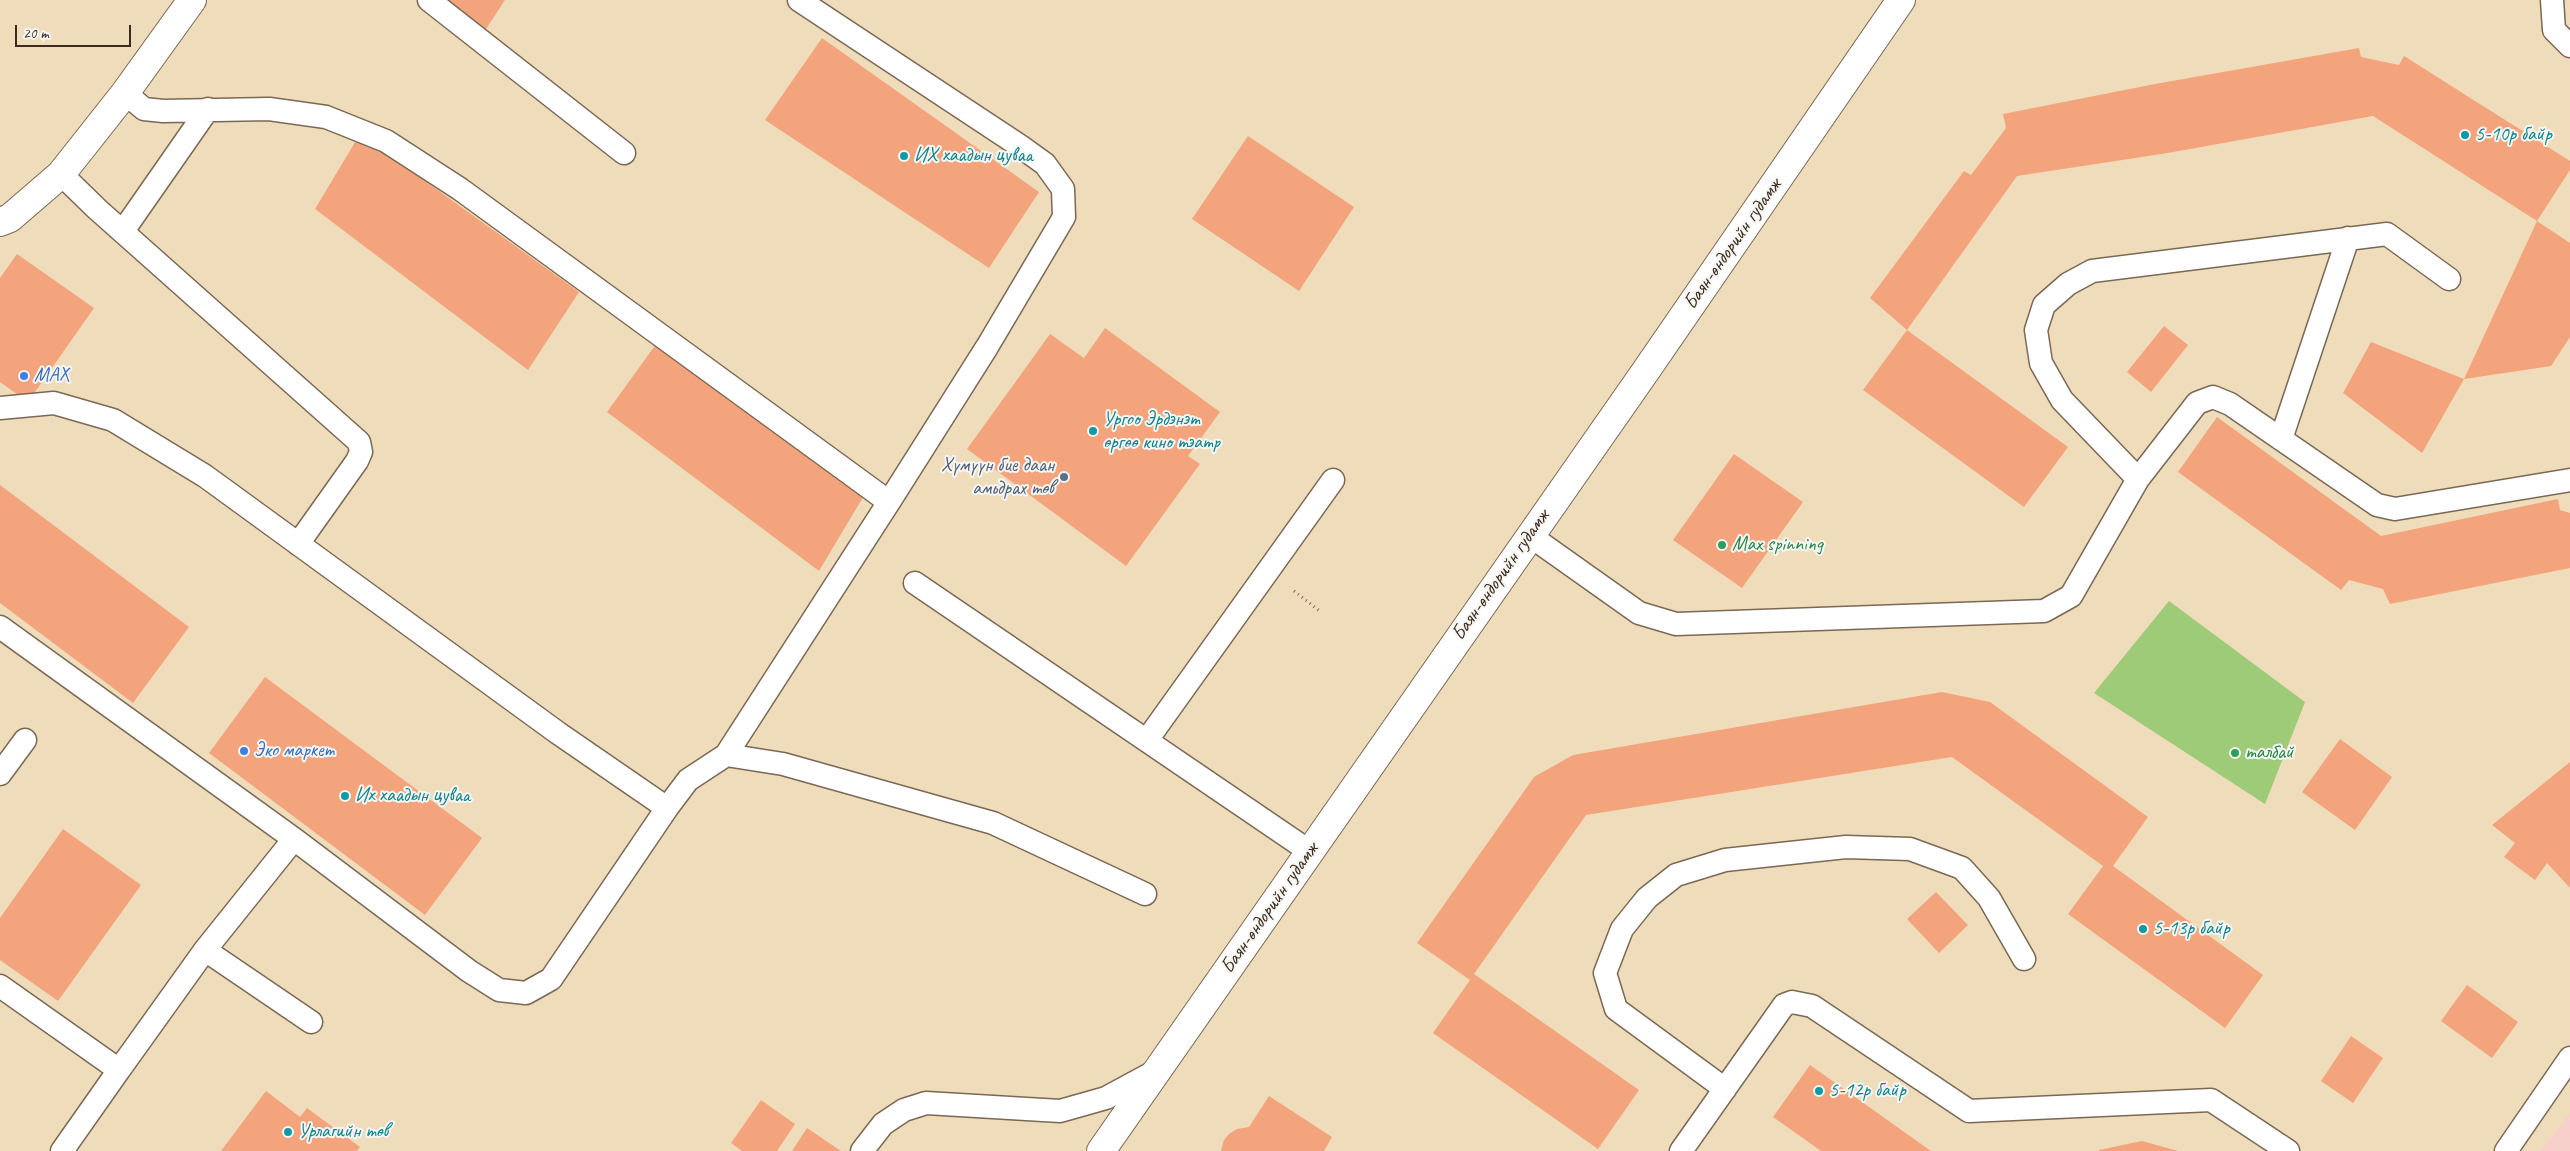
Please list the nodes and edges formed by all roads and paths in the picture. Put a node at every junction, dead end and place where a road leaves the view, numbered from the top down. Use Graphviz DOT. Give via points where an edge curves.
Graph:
graph roads {
  1 [pos="192,0"];
  2 [pos="429,0"];
  3 [pos="799,0"];
  4 [pos="1900,0"];
  5 [pos="2552,0"];
  6 [pos="2570,46"];
  7 [pos="125,93"];
  8 [pos="208,109"];
  9 [pos="624,153"];
  10 [pos="61,174"];
  11 [pos="0,222"];
  12 [pos="123,231"];
  13 [pos="2348,238"];
  14 [pos="2449,279"];
  15 [pos="0,408"];
  16 [pos="2281,439"];
  17 [pos="2138,479"];
  18 [pos="1333,480"];
  19 [pos="2570,480"];
  20 [pos="889,502"];
  21 [pos="1529,535"];
  22 [pos="298,544"];
  23 [pos="915,583"];
  24 [pos="1289,588"];
  25 [pos="1321,612"];
  26 [pos="0,627"];
  27 [pos="24,740"];
  28 [pos="1147,740"];
  29 [pos="726,755"];
  30 [pos="0,774"];
  31 [pos="667,808"];
  32 [pos="294,839"];
  33 [pos="1309,851"];
  34 [pos="1145,894"];
  35 [pos="205,950"];
  36 [pos="2024,959"];
  37 [pos="0,986"];
  38 [pos="311,1022"];
  39 [pos="2570,1058"];
  40 [pos="119,1070"];
  41 [pos="1156,1071"];
  42 [pos="1724,1089"];
  43 [pos="62,1151"];
  44 [pos="862,1151"];
  45 [pos="1102,1151"];
  46 [pos="1682,1151"];
  47 [pos="2288,1151"];
  48 [pos="2506,1151"];
  1 -- 7 [label="street"];
  2 -- 9 [label="lane"];
  3 -- 20 [label="lane" via="1020,146 1044,164 1063,189 1064,217"];
  4 -- 21 [label="street, Баян-өндорийн гудамж"];
  5 -- 6 [label="lane" via="2554,30"];
  7 -- 8 [label="lane" via="144,108 163,112"];
  7 -- 10 [label="street"];
  8 -- 12 [label="lane"];
  8 -- 20 [label="lane" via="269,109 326,117 386,141 460,188"];
  10 -- 11 [label="street" via="10,218"];
  10 -- 12 [label="lane"];
  12 -- 22 [label="lane" via="359,442 361,452 358,461"];
  13 -- 14 [label="lane" via="2387,234"];
  13 -- 16 [label="lane"];
  13 -- 17 [label="lane" via="2092,271 2068,284 2044,305 2036,330 2041,363 2062,400"];
  15 -- 22 [label="lane" via="54,403 113,420 205,476"];
  16 -- 17 [label="lane" via="2230,404 2213,397 2197,403"];
  16 -- 19 [label="lane" via="2377,505 2395,509"];
  17 -- 21 [label="lane" via="2071,596 2044,611 1676,624 1639,613"];
  18 -- 28 [label="lane"];
  20 -- 29 [label="lane"];
  21 -- 33 [label="street, Баян-өндорийн гудамж"];
  22 -- 31 [label="lane"];
  23 -- 28 [label="lane"];
  24 -- 25 [label="path"];
  26 -- 32 [label="lane"];
  27 -- 30 [label="lane"];
  28 -- 33 [label="lane"];
  29 -- 31 [label="lane" via="688,780"];
  29 -- 34 [label="lane" via="784,764 993,823"];
  31 -- 32 [label="lane" via="550,979 526,993 500,990 469,971"];
  32 -- 35 [label="lane"];
  33 -- 41 [label="street, Баян-өндорийн гудамж"];
  35 -- 38 [label="lane"];
  35 -- 40 [label="lane"];
  36 -- 42 [label="lane" via="1989,898 1962,868 1910,849 1846,847 1725,860 1676,875 1647,898 1622,929 1605,973 1616,1009"];
  37 -- 40 [label="lane"];
  39 -- 48 [label="lane"];
  40 -- 43 [label="lane"];
  41 -- 44 [label="lane" via="1106,1098 1060,1111 926,1103 904,1110 883,1124"];
  41 -- 45 [label="street, Баян-өндорийн гудамж"];
  42 -- 46 [label="lane"];
  42 -- 47 [label="lane" via="1784,1005 1801,1003 1812,1006 1969,1110 2211,1100"];
}
